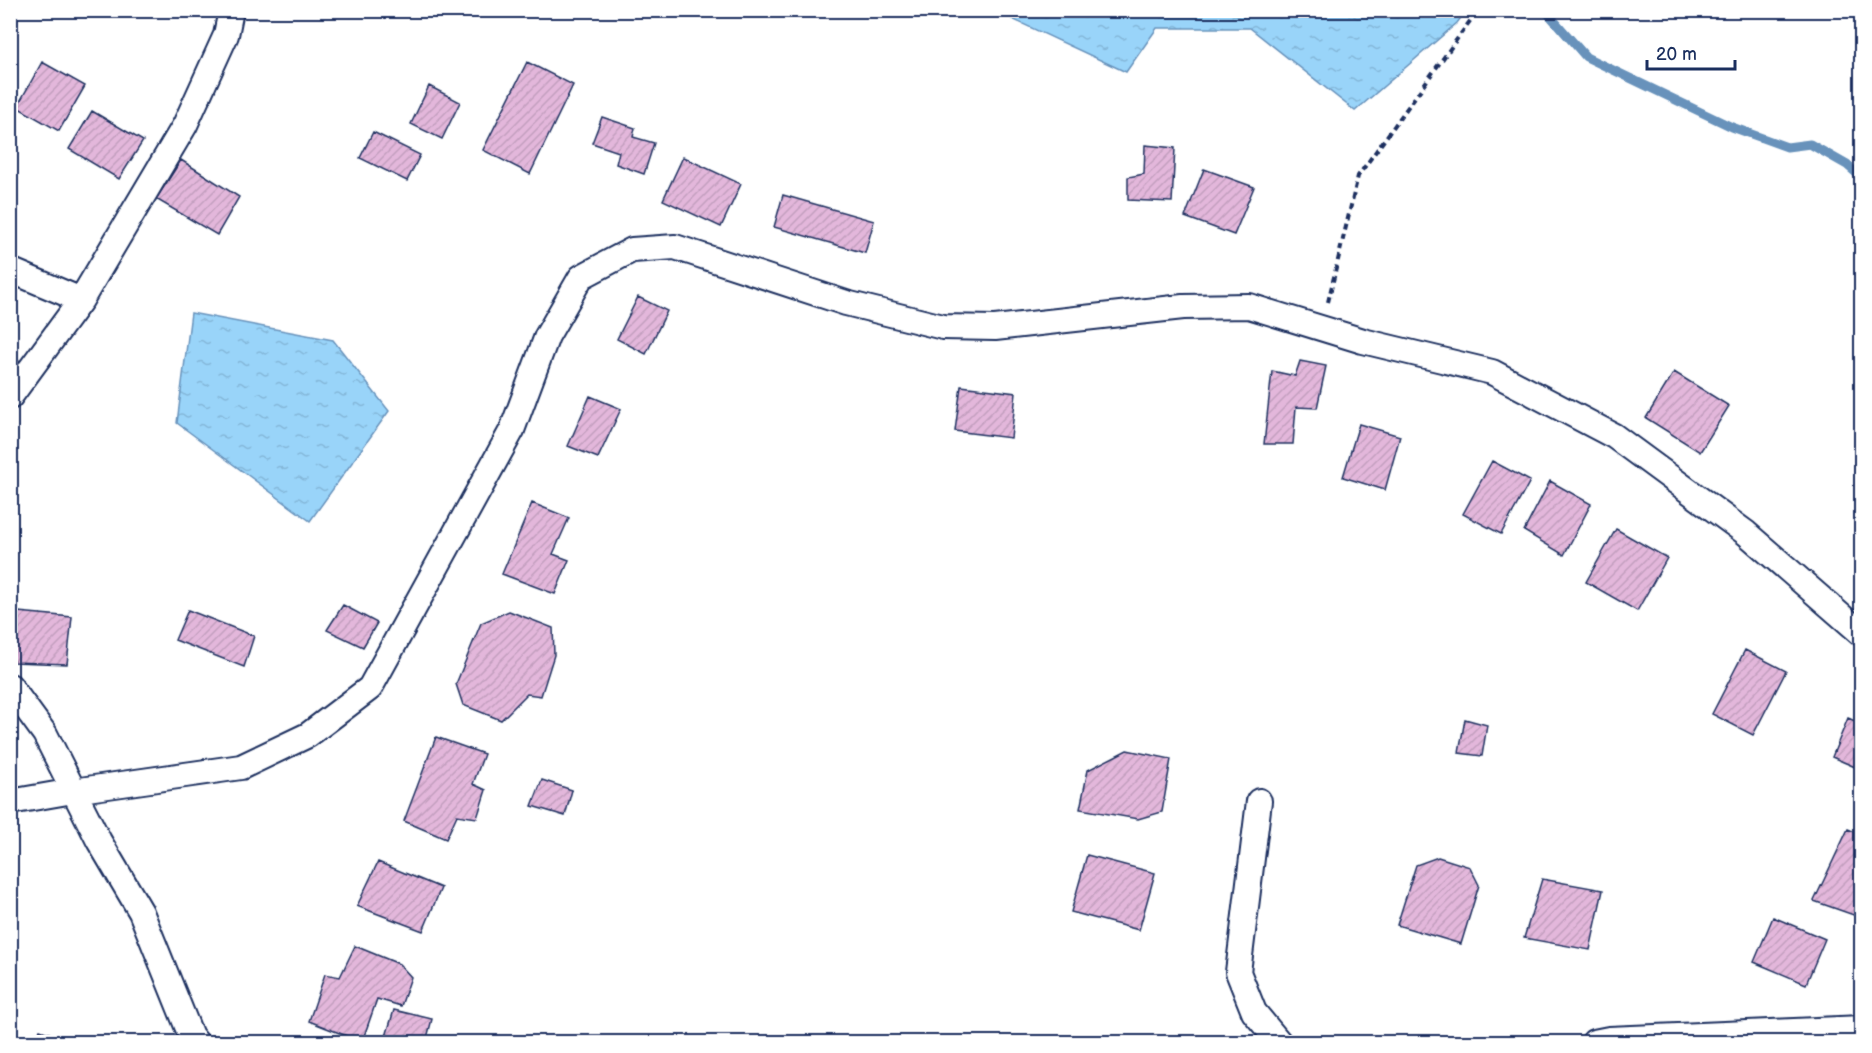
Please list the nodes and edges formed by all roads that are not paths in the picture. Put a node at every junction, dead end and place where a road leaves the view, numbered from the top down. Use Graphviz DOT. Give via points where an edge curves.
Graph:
graph roads {
  1 [pos="231,10"];
  2 [pos="10,270"];
  3 [pos="81,300"];
  4 [pos="10,397"];
  5 [pos="1862,634"];
  6 [pos="10,686"];
  7 [pos="74,790"];
  8 [pos="1259,801"];
  9 [pos="10,802"];
  10 [pos="1862,1028"];
  11 [pos="196,1042"];
  12 [pos="1280,1042"];
  13 [pos="1594,1042"];
  1 -- 3 [label="street" via="226,35 185,125"];
  2 -- 3 [label="street"];
  3 -- 4 [label="street"];
  5 -- 7 [label="street" via="1746,533 1614,436 1492,372 1322,329 1249,306 1184,307 995,328 943,327 846,303 675,247 632,250 581,277 547,336 512,430 370,688 308,735 241,767"];
  6 -- 7 [label="street" via="45,734"];
  7 -- 9 [label="street"];
  7 -- 11 [label="street" via="141,912"];
  8 -- 12 [label="street" via="1239,972 1254,1012"];
  10 -- 13 [label="street"];
}
